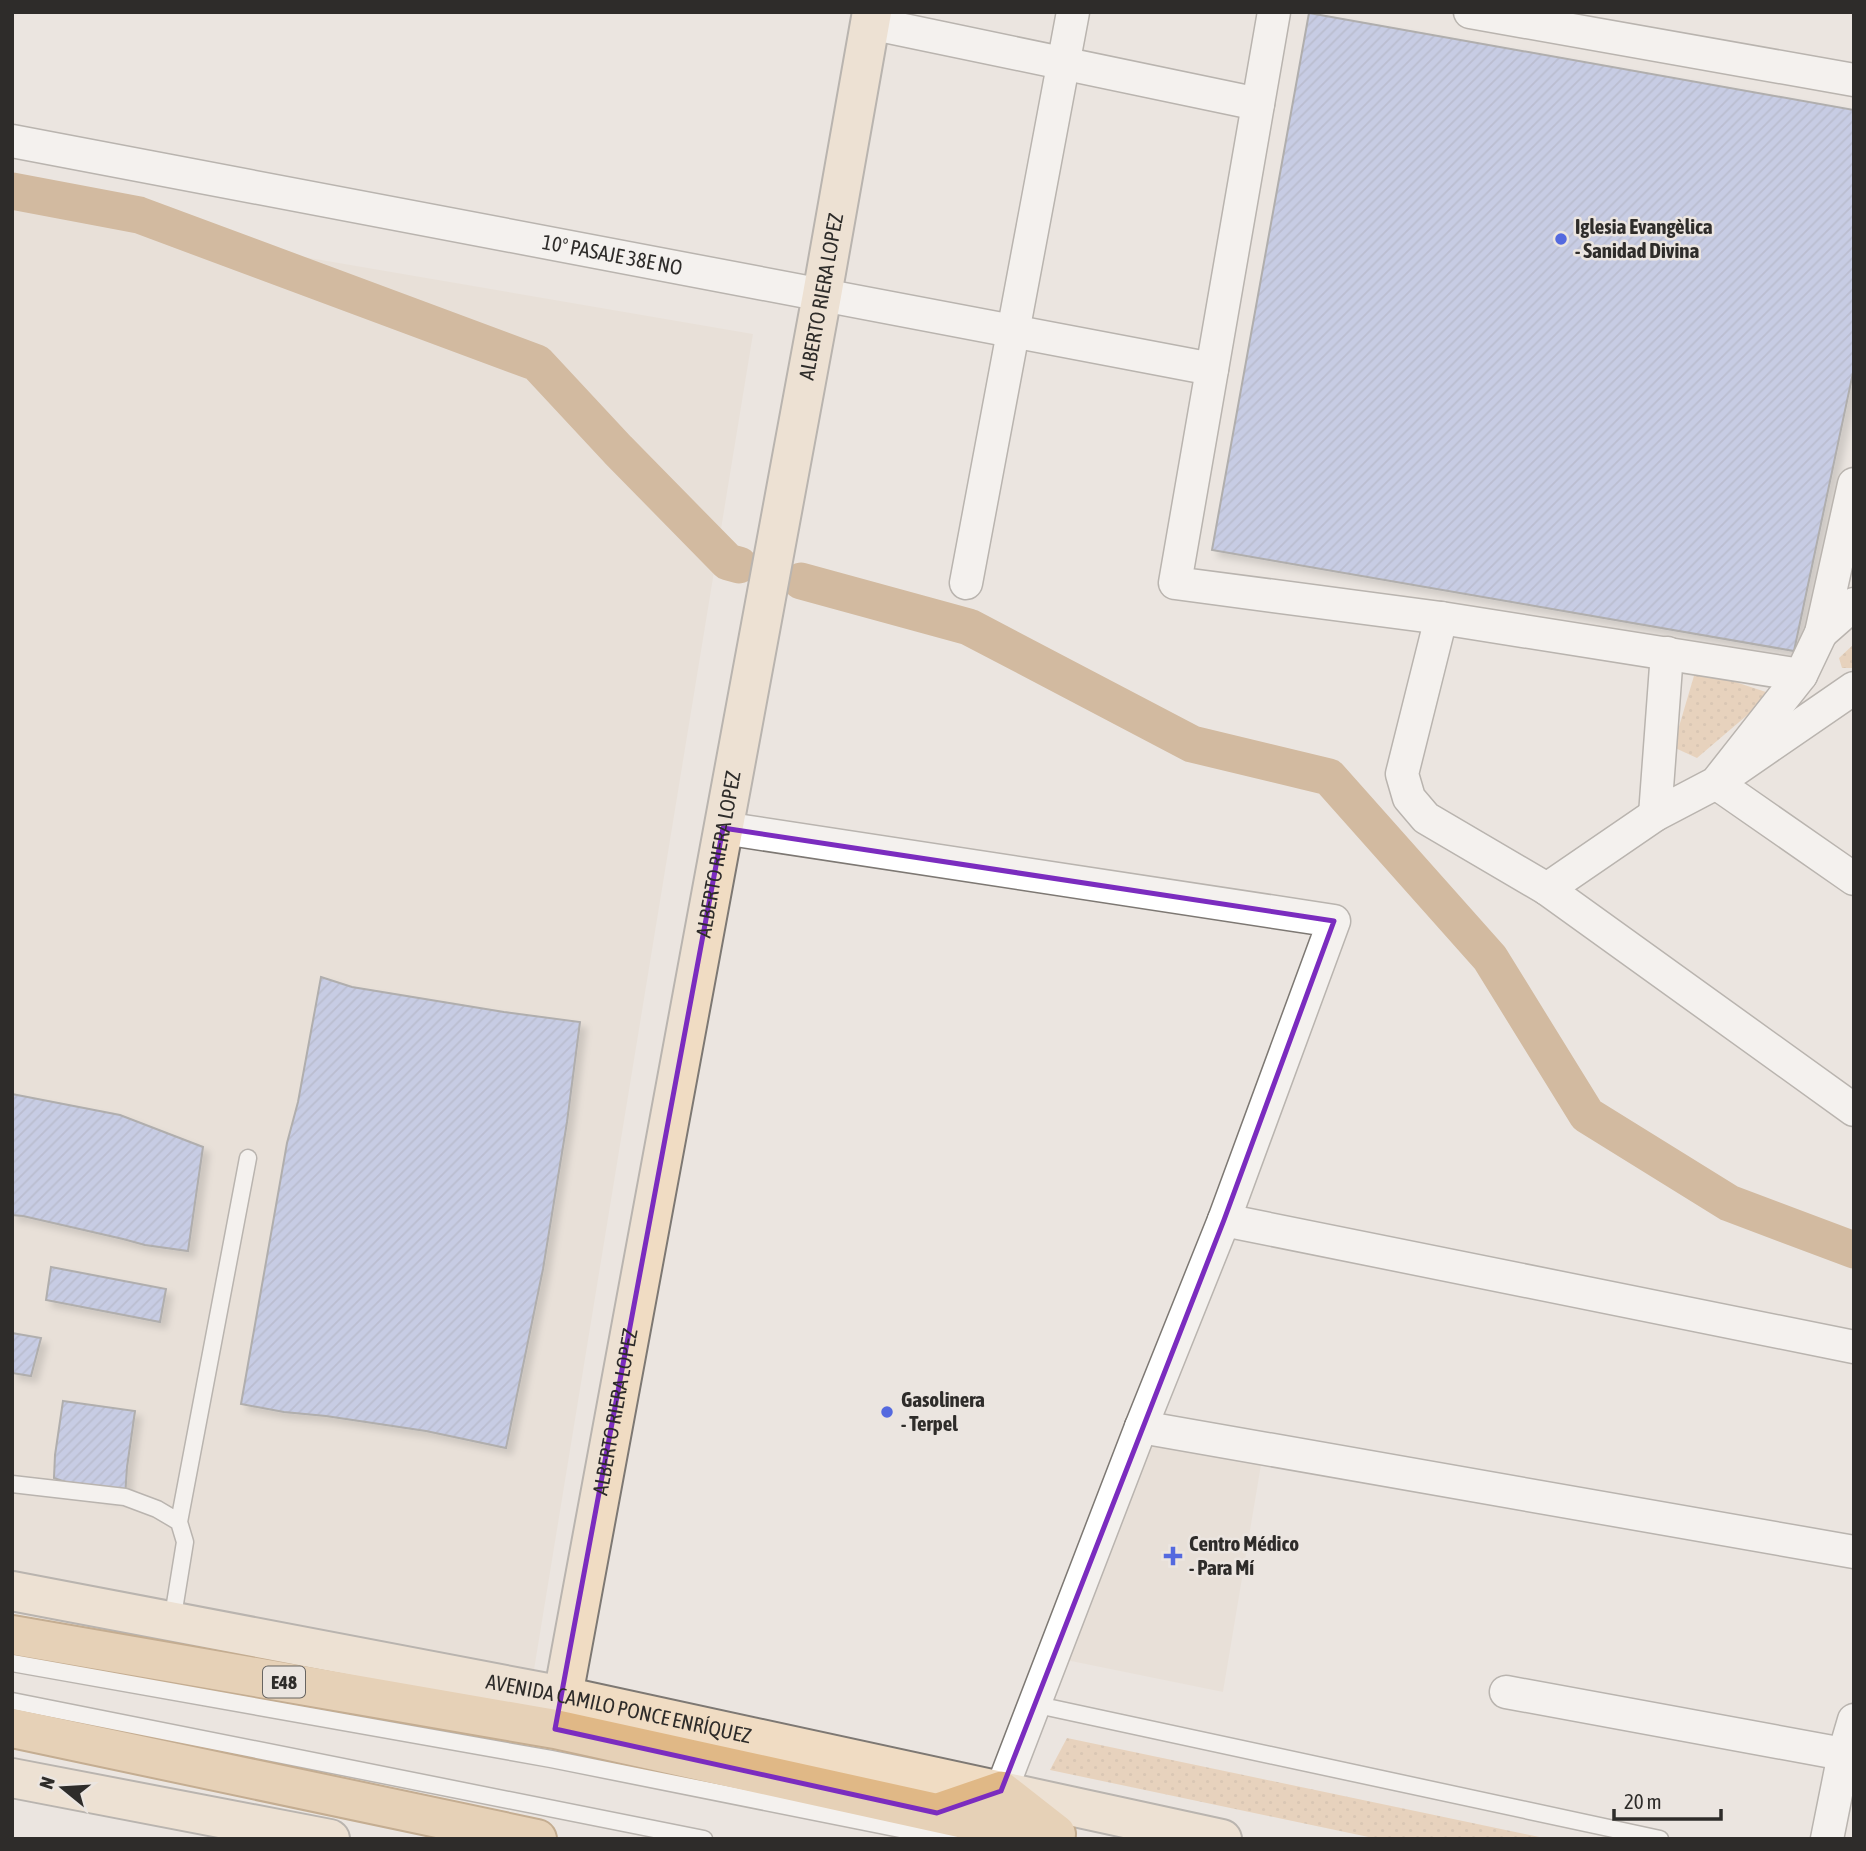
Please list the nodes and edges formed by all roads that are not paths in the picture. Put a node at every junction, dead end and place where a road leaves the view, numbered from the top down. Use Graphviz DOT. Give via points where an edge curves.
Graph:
graph roads {
  1 [pos="1073,12"];
  2 [pos="1274,12"];
  3 [pos="1469,12"];
  4 [pos="871,18"];
  5 [pos="1063,64"];
  6 [pos="1854,80"];
  7 [pos="1258,104"];
  8 [pos="12,141"];
  9 [pos="822,295"];
  10 [pos="1013,331"];
  11 [pos="1212,369"];
  12 [pos="1854,484"];
  13 [pos="966,583"];
  14 [pos="1854,604"];
  15 [pos="1441,618"];
  16 [pos="1821,633"];
  17 [pos="1667,653"];
  18 [pos="1801,676"];
  19 [pos="1854,688"];
  20 [pos="1716,783"];
  21 [pos="1654,815"];
  22 [pos="723,828"];
  23 [pos="1854,879"];
  24 [pos="1547,889"];
  25 [pos="1854,1110"];
  26 [pos="248,1158"];
  27 [pos="1224,1220"];
  28 [pos="1854,1347"];
  29 [pos="1141,1427"];
  30 [pos="12,1483"];
  31 [pos="179,1522"];
  32 [pos="1854,1552"];
  33 [pos="12,1591"];
  34 [pos="172,1622"];
  35 [pos="12,1634"];
  36 [pos="12,1663"];
  37 [pos="1506,1692"];
  38 [pos="12,1701"];
  39 [pos="1033,1704"];
  40 [pos="1854,1720"];
  41 [pos="12,1728"];
  42 [pos="556,1728"];
  43 [pos="1849,1755"];
  44 [pos="12,1778"];
  45 [pos="1001,1791"];
  46 [pos="943,1826"];
  47 [pos="330,1839"];
  48 [pos="537,1839"];
  49 [pos="704,1839"];
  50 [pos="1055,1839"];
  51 [pos="1062,1839"];
  52 [pos="1222,1839"];
  53 [pos="1660,1839"];
  54 [pos="1827,1839"];
  1 -- 5 [label="street"];
  2 -- 7 [label="street"];
  3 -- 6 [label="street"];
  4 -- 5 [label="street"];
  4 -- 9 [label="main road, ALBERTO RIERA LOPEZ"];
  5 -- 7 [label="street"];
  5 -- 10 [label="street"];
  7 -- 11 [label="street"];
  8 -- 9 [label="street, 10° PASAJE 38E NO"];
  9 -- 10 [label="street, 10° PASAJE 38E NO"];
  9 -- 22 [label="main road, ALBERTO RIERA LOPEZ"];
  10 -- 11 [label="street, 10° PASAJE 38E NO"];
  10 -- 13 [label="street"];
  11 -- 15 [label="street" via="1175,583"];
  12 -- 16 [label="street"];
  14 -- 16 [label="street"];
  15 -- 17 [label="street"];
  15 -- 24 [label="street" via="1402,774 1409,798 1426,818"];
  16 -- 18 [label="street"];
  17 -- 18 [label="street"];
  17 -- 21 [label="street"];
  18 -- 20 [label="street"];
  19 -- 20 [label="street"];
  20 -- 21 [label="street"];
  20 -- 23 [label="street"];
  21 -- 24 [label="street"];
  22 -- 27 [label="street" via="1334,921"];
  22 -- 42 [label="main road, ALBERTO RIERA LOPEZ"];
  24 -- 25 [label="street"];
  26 -- 31 [label="lane"];
  27 -- 28 [label="street"];
  27 -- 29 [label="street"];
  29 -- 32 [label="street"];
  29 -- 39 [label="street"];
  30 -- 31 [label="lane" via="125,1497"];
  31 -- 34 [label="lane" via="185,1542"];
  33 -- 34 [label="main road, AVENIDA CAMILO PONCE ENRÍQUEZ / E48"];
  34 -- 42 [label="main road, AVENIDA CAMILO PONCE ENRÍQUEZ / E48"];
  35 -- 42 [label="main road, AVENIDA CAMILO PONCE ENRÍQUEZ / E48"];
  36 -- 42 [label="lane, AVENIDA CAMILO PONCE ENRÍQUEZ"];
  37 -- 43 [label="street"];
  38 -- 49 [label="lane"];
  39 -- 45 [label="street"];
  39 -- 53 [label="lane"];
  40 -- 43 [label="street"];
  41 -- 48 [label="main road"];
  42 -- 45 [label="main road, AVENIDA CAMILO PONCE ENRÍQUEZ / E48"];
  42 -- 46 [label="main road, AVENIDA CAMILO PONCE ENRÍQUEZ / E48"];
  43 -- 54 [label="street"];
  44 -- 47 [label="main road"];
  45 -- 46 [label="main road"];
  45 -- 51 [label="main road"];
  45 -- 52 [label="main road, AVENIDA CAMILO PONCE ENRÍQUEZ / E48"];
  46 -- 50 [label="main road, AVENIDA CAMILO PONCE ENRÍQUEZ / E48"];
}
